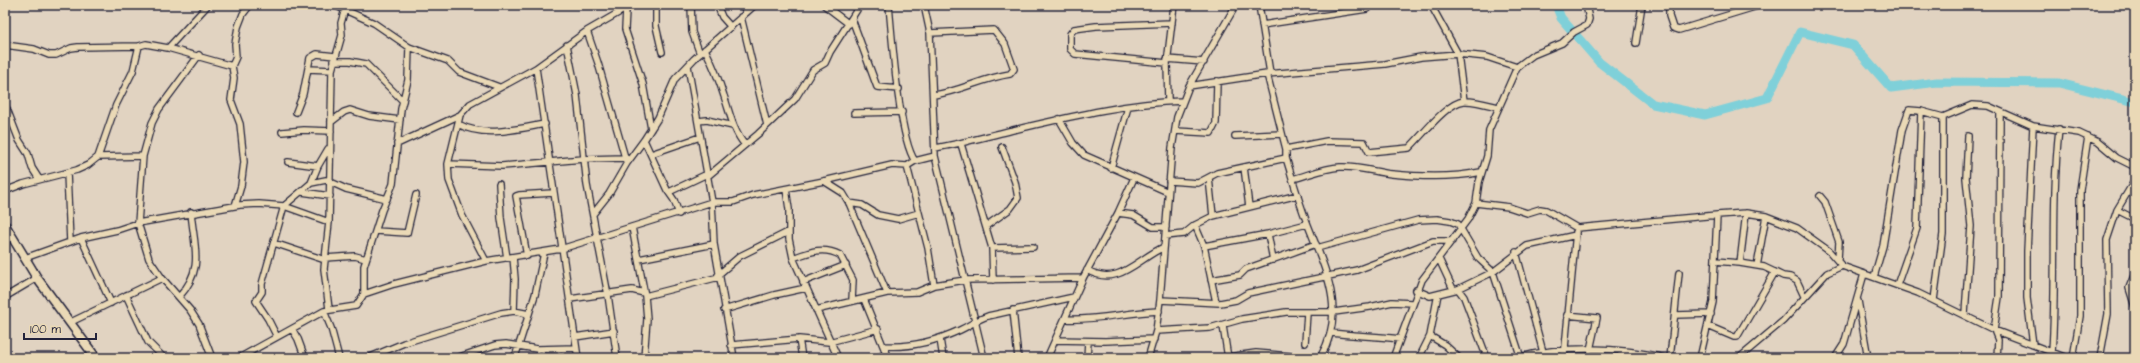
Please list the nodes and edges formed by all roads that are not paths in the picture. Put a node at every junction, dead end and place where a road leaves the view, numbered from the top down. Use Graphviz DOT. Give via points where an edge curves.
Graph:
graph roads {
  1 [pos="208,5"];
  2 [pos="250,5"];
  3 [pos="334,5"];
  4 [pos="631,5"];
  5 [pos="656,5"];
  6 [pos="690,5"];
  7 [pos="716,5"];
  8 [pos="743,5"];
  9 [pos="755,5"];
  10 [pos="824,5"];
  11 [pos="860,5"];
  12 [pos="889,5"];
  13 [pos="924,5"];
  14 [pos="1174,5"];
  15 [pos="1236,5"];
  16 [pos="1260,5"];
  17 [pos="1372,5"];
  18 [pos="1431,5"];
  19 [pos="1586,5"];
  20 [pos="1642,5"];
  21 [pos="1669,5"];
  22 [pos="1760,5"];
  23 [pos="345,9"];
  24 [pos="626,10"];
  25 [pos="744,15"];
  26 [pos="850,22"];
  27 [pos="1172,23"];
  28 [pos="1262,25"];
  29 [pos="731,27"];
  30 [pos="587,31"];
  31 [pos="930,33"];
  32 [pos="1636,43"];
  33 [pos="567,45"];
  34 [pos="5,46"];
  35 [pos="139,46"];
  36 [pos="409,47"];
  37 [pos="168,48"];
  38 [pos="705,49"];
  39 [pos="662,52"];
  40 [pos="700,54"];
  41 [pos="1458,54"];
  42 [pos="199,56"];
  43 [pos="334,58"];
  44 [pos="1167,61"];
  45 [pos="1204,62"];
  46 [pos="232,66"];
  47 [pos="688,66"];
  48 [pos="1517,67"];
  49 [pos="536,68"];
  50 [pos="308,69"];
  51 [pos="332,70"];
  52 [pos="1269,74"];
  53 [pos="1217,81"];
  54 [pos="1189,86"];
  55 [pos="499,87"];
  56 [pos="899,89"];
  57 [pos="934,95"];
  58 [pos="403,101"];
  59 [pos="1168,101"];
  60 [pos="1182,101"];
  61 [pos="1464,101"];
  62 [pos="1128,107"];
  63 [pos="1498,107"];
  64 [pos="7,109"];
  65 [pos="1921,111"];
  66 [pos="296,112"];
  67 [pos="902,112"];
  68 [pos="2000,112"];
  69 [pos="854,113"];
  70 [pos="460,115"];
  71 [pos="1943,117"];
  72 [pos="1059,119"];
  73 [pos="400,120"];
  74 [pos="698,120"];
  75 [pos="331,122"];
  76 [pos="458,124"];
  77 [pos="545,124"];
  78 [pos="767,125"];
  79 [pos="733,126"];
  80 [pos="2033,126"];
  81 [pos="651,129"];
  82 [pos="2059,129"];
  83 [pos="1175,131"];
  84 [pos="282,132"];
  85 [pos="331,132"];
  86 [pos="1282,134"];
  87 [pos="1235,136"];
  88 [pos="1968,136"];
  89 [pos="700,137"];
  90 [pos="2088,137"];
  91 [pos="644,140"];
  92 [pos="397,144"];
  93 [pos="961,144"];
  94 [pos="746,145"];
  95 [pos="1002,146"];
  96 [pos="329,148"];
  97 [pos="935,148"];
  98 [pos="1286,149"];
  99 [pos="650,154"];
  100 [pos="98,156"];
  101 [pos="143,156"];
  102 [pos="935,156"];
  103 [pos="583,158"];
  104 [pos="1286,158"];
  105 [pos="915,160"];
  106 [pos="550,161"];
  107 [pos="626,161"];
  108 [pos="288,162"];
  109 [pos="448,164"];
  110 [pos="318,166"];
  111 [pos="907,166"];
  112 [pos="1244,167"];
  113 [pos="2135,167"];
  114 [pos="1111,168"];
  115 [pos="1481,172"];
  116 [pos="67,173"];
  117 [pos="707,175"];
  118 [pos="1134,178"];
  119 [pos="1209,178"];
  120 [pos="39,179"];
  121 [pos="1293,179"];
  122 [pos="2135,180"];
  123 [pos="824,181"];
  124 [pos="1170,181"];
  125 [pos="311,183"];
  126 [pos="333,184"];
  127 [pos="499,184"];
  128 [pos="786,189"];
  129 [pos="5,191"];
  130 [pos="302,192"];
  131 [pos="669,192"];
  132 [pos="1168,192"];
  133 [pos="553,193"];
  134 [pos="416,195"];
  135 [pos="1298,195"];
  136 [pos="330,196"];
  137 [pos="1820,196"];
  138 [pos="387,199"];
  139 [pos="712,202"];
  140 [pos="849,203"];
  141 [pos="1476,203"];
  142 [pos="235,206"];
  143 [pos="284,206"];
  144 [pos="1249,207"];
  145 [pos="2117,210"];
  146 [pos="191,212"];
  147 [pos="1118,212"];
  148 [pos="919,213"];
  149 [pos="1746,213"];
  150 [pos="593,214"];
  151 [pos="679,214"];
  152 [pos="1717,214"];
  153 [pos="1213,216"];
  154 [pos="1766,216"];
  155 [pos="2135,219"];
  156 [pos="138,222"];
  157 [pos="329,222"];
  158 [pos="1307,224"];
  159 [pos="5,225"];
  160 [pos="1195,225"];
  161 [pos="986,226"];
  162 [pos="632,227"];
  163 [pos="1166,227"];
  164 [pos="1576,228"];
  165 [pos="1461,229"];
  166 [pos="376,231"];
  167 [pos="788,232"];
  168 [pos="1268,234"];
  169 [pos="1576,235"];
  170 [pos="1165,236"];
  171 [pos="598,237"];
  172 [pos="81,238"];
  173 [pos="1452,241"];
  174 [pos="70,242"];
  175 [pos="274,243"];
  176 [pos="714,244"];
  177 [pos="1204,246"];
  178 [pos="1316,246"];
  179 [pos="1033,247"];
  180 [pos="1164,247"];
  181 [pos="992,248"];
  182 [pos="561,249"];
  183 [pos="1516,252"];
  184 [pos="544,253"];
  185 [pos="527,256"];
  186 [pos="25,258"];
  187 [pos="510,258"];
  188 [pos="793,258"];
  189 [pos="325,259"];
  190 [pos="366,259"];
  191 [pos="639,259"];
  192 [pos="1439,259"];
  193 [pos="1838,259"];
  194 [pos="1273,260"];
  195 [pos="1715,260"];
  196 [pos="486,261"];
  197 [pos="1740,263"];
  198 [pos="846,265"];
  199 [pos="1757,266"];
  200 [pos="1842,266"];
  201 [pos="1087,270"];
  202 [pos="1493,272"];
  203 [pos="1679,272"];
  204 [pos="1775,272"];
  205 [pos="2135,273"];
  206 [pos="1864,274"];
  207 [pos="1327,275"];
  208 [pos="719,276"];
  209 [pos="1874,277"];
  210 [pos="37,278"];
  211 [pos="162,278"];
  212 [pos="1083,278"];
  213 [pos="965,280"];
  214 [pos="993,280"];
  215 [pos="1211,280"];
  216 [pos="803,282"];
  217 [pos="1467,284"];
  218 [pos="934,285"];
  219 [pos="1897,285"];
  220 [pos="806,288"];
  221 [pos="1455,289"];
  222 [pos="1416,290"];
  223 [pos="887,293"];
  224 [pos="364,294"];
  225 [pos="645,294"];
  226 [pos="1438,294"];
  227 [pos="126,295"];
  228 [pos="608,295"];
  229 [pos="1804,296"];
  230 [pos="5,297"];
  231 [pos="179,297"];
  232 [pos="1074,297"];
  233 [pos="1464,297"];
  234 [pos="570,299"];
  235 [pos="864,299"];
  236 [pos="852,300"];
  237 [pos="1160,300"];
  238 [pos="1858,300"];
  239 [pos="1934,300"];
  240 [pos="111,302"];
  241 [pos="1216,302"];
  242 [pos="1412,303"];
  243 [pos="2135,307"];
  244 [pos="326,310"];
  245 [pos="724,310"];
  246 [pos="816,310"];
  247 [pos="1013,310"];
  248 [pos="514,311"];
  249 [pos="1159,311"];
  250 [pos="1334,312"];
  251 [pos="1307,313"];
  252 [pos="529,314"];
  253 [pos="1567,314"];
  254 [pos="1712,314"];
  255 [pos="1965,314"];
  256 [pos="1674,315"];
  257 [pos="1065,319"];
  258 [pos="975,320"];
  259 [pos="70,322"];
  260 [pos="1223,326"];
  261 [pos="1708,326"];
  262 [pos="292,328"];
  263 [pos="878,329"];
  264 [pos="1994,330"];
  265 [pos="614,331"];
  266 [pos="1156,332"];
  267 [pos="1332,334"];
  268 [pos="1430,336"];
  269 [pos="277,337"];
  270 [pos="574,337"];
  271 [pos="940,338"];
  272 [pos="799,339"];
  273 [pos="1154,339"];
  274 [pos="1400,339"];
  275 [pos="1055,340"];
  276 [pos="1088,341"];
  277 [pos="830,342"];
  278 [pos="1305,343"];
  279 [pos="732,345"];
  280 [pos="2033,345"];
  281 [pos="884,346"];
  282 [pos="518,347"];
  283 [pos="576,348"];
  284 [pos="1565,349"];
  285 [pos="1590,350"];
  286 [pos="1543,352"];
  287 [pos="2052,352"];
  288 [pos="1256,355"];
  289 [pos="1621,355"];
  290 [pos="1649,356"];
  291 [pos="1745,356"];
  292 [pos="465,357"];
  293 [pos="514,357"];
  294 [pos="887,357"];
  295 [pos="1228,357"];
  296 [pos="96,358"];
  297 [pos="164,358"];
  298 [pos="212,358"];
  299 [pos="239,358"];
  300 [pos="305,358"];
  301 [pos="339,358"];
  302 [pos="368,358"];
  303 [pos="456,358"];
  304 [pos="578,358"];
  305 [pos="617,358"];
  306 [pos="644,358"];
  307 [pos="734,358"];
  308 [pos="802,358"];
  309 [pos="838,358"];
  310 [pos="874,358"];
  311 [pos="943,358"];
  312 [pos="984,358"];
  313 [pos="1018,358"];
  314 [pos="1048,358"];
  315 [pos="1088,358"];
  316 [pos="1148,358"];
  317 [pos="1220,358"];
  318 [pos="1314,358"];
  319 [pos="1393,358"];
  320 [pos="1419,358"];
  321 [pos="1459,358"];
  322 [pos="1487,358"];
  323 [pos="1520,358"];
  324 [pos="1564,358"];
  325 [pos="1665,358"];
  326 [pos="1670,358"];
  327 [pos="1700,358"];
  328 [pos="1739,358"];
  329 [pos="1835,358"];
  330 [pos="1867,358"];
  331 [pos="1997,358"];
  332 [pos="2067,358"];
  333 [pos="2073,358"];
  334 [pos="2100,358"];
  1 -- 37 [label="street"];
  2 -- 46 [label="street" via="243,14 238,28 236,56"];
  3 -- 23 [label="street"];
  4 -- 24 [label="street"];
  5 -- 39 [label="street" via="656,26"];
  6 -- 40 [label="street" via="692,32"];
  7 -- 29 [label="street"];
  8 -- 25 [label="street"];
  9 -- 25 [label="street"];
  10 -- 26 [label="street"];
  11 -- 26 [label="street"];
  12 -- 56 [label="street"];
  13 -- 31 [label="street"];
  14 -- 27 [label="street"];
  15 -- 45 [label="street"];
  16 -- 28 [label="street"];
  17 -- 28 [label="street" via="1368,9"];
  18 -- 41 [label="street"];
  19 -- 48 [label="street" via="1589,19 1587,25 1562,43 1533,55"];
  20 -- 32 [label="street"];
  21 -- 22 [label="street" via="1671,23 1676,30"];
  23 -- 36 [label="street" via="374,23"];
  23 -- 43 [label="street" via="341,24 342,35"];
  24 -- 30 [label="street"];
  24 -- 81 [label="street" via="625,29 643,84"];
  25 -- 29 [label="street"];
  25 -- 78 [label="street"];
  26 -- 56 [label="street" via="877,87"];
  26 -- 78 [label="street" via="825,63 813,70 795,99"];
  27 -- 44 [label="street"];
  27 -- 44 [label="street" via="1096,26 1074,29 1070,34 1070,49 1075,54"];
  28 -- 52 [label="street"];
  29 -- 38 [label="street"];
  30 -- 33 [label="street"];
  30 -- 107 [label="street"];
  31 -- 57 [label="street"];
  31 -- 57 [label="street" via="994,30 1005,44 1014,69 1010,74 996,76 958,91"];
  33 -- 49 [label="street"];
  33 -- 103 [label="street" via="577,96"];
  34 -- 35 [label="street" via="34,48 56,55 78,47"];
  35 -- 37 [label="street" via="146,44"];
  35 -- 100 [label="street" via="133,71 116,104"];
  36 -- 55 [label="street" via="443,58 459,72"];
  36 -- 58 [label="street" via="408,80"];
  37 -- 42 [label="street"];
  38 -- 40 [label="street"];
  38 -- 79 [label="street"];
  40 -- 47 [label="street"];
  41 -- 48 [label="street" via="1487,57"];
  41 -- 52 [label="street" via="1421,57 1385,64"];
  41 -- 61 [label="street"];
  42 -- 46 [label="street"];
  42 -- 101 [label="street" via="159,109 148,134"];
  43 -- 50 [label="street" via="314,54 310,58"];
  43 -- 51 [label="street"];
  43 -- 58 [label="street" via="366,64"];
  44 -- 45 [label="street"];
  44 -- 59 [label="street"];
  45 -- 54 [label="street"];
  46 -- 142 [label="street" via="234,78 231,100 240,124 244,162"];
  47 -- 74 [label="street"];
  47 -- 81 [label="street" via="673,83"];
  48 -- 63 [label="street"];
  49 -- 55 [label="street"];
  49 -- 77 [label="street"];
  50 -- 51 [label="street"];
  50 -- 66 [label="street"];
  51 -- 75 [label="street"];
  52 -- 53 [label="street"];
  52 -- 86 [label="street"];
  53 -- 54 [label="street"];
  53 -- 83 [label="street" via="1216,123 1211,133"];
  54 -- 60 [label="street"];
  55 -- 70 [label="street" via="470,104"];
  56 -- 67 [label="street"];
  57 -- 97 [label="street"];
  58 -- 73 [label="street"];
  59 -- 60 [label="street"];
  59 -- 62 [label="street"];
  60 -- 83 [label="street"];
  61 -- 63 [label="street"];
  61 -- 98 [label="street" via="1431,124 1409,148 1369,152 1364,142 1327,141"];
  62 -- 72 [label="street"];
  62 -- 114 [label="street"];
  63 -- 115 [label="street"];
  64 -- 120 [label="street"];
  65 -- 71 [label="street"];
  65 -- 209 [label="street" via="1909,110 1905,119"];
  65 -- 219 [label="street" via="1917,228"];
  67 -- 69 [label="street"];
  67 -- 105 [label="street" via="909,151"];
  68 -- 71 [label="street" via="1988,106 1972,105"];
  68 -- 80 [label="street"];
  68 -- 264 [label="street" via="1999,297"];
  70 -- 76 [label="street"];
  70 -- 92 [label="street"];
  71 -- 239 [label="street" via="1942,246"];
  72 -- 93 [label="street"];
  72 -- 114 [label="street" via="1073,143 1084,155"];
  73 -- 75 [label="street" via="369,116 350,110"];
  73 -- 92 [label="street"];
  74 -- 79 [label="street"];
  74 -- 89 [label="street"];
  75 -- 85 [label="street"];
  76 -- 77 [label="street" via="483,131"];
  76 -- 109 [label="street"];
  77 -- 106 [label="street"];
  78 -- 94 [label="street"];
  79 -- 94 [label="street"];
  80 -- 82 [label="street"];
  80 -- 280 [label="street" via="2027,251 2027,298"];
  81 -- 91 [label="street"];
  82 -- 90 [label="street"];
  82 -- 287 [label="street" via="2053,197"];
  83 -- 124 [label="street"];
  84 -- 85 [label="street"];
  85 -- 96 [label="street"];
  86 -- 87 [label="street"];
  86 -- 98 [label="street"];
  88 -- 255 [label="street" via="1966,178 1970,226"];
  89 -- 99 [label="street"];
  89 -- 117 [label="street"];
  90 -- 113 [label="street" via="2117,158"];
  90 -- 333 [label="street" via="2080,190 2080,316"];
  91 -- 99 [label="street"];
  91 -- 107 [label="street"];
  92 -- 138 [label="street" via="392,184"];
  93 -- 97 [label="street"];
  93 -- 161 [label="street"];
  94 -- 117 [label="street"];
  95 -- 161 [label="street" via="1018,198 1010,209"];
  96 -- 110 [label="street"];
  96 -- 126 [label="street"];
  97 -- 102 [label="street"];
  98 -- 104 [label="street"];
  99 -- 131 [label="street"];
  100 -- 101 [label="street"];
  100 -- 116 [label="street" via="85,167"];
  101 -- 156 [label="street"];
  102 -- 105 [label="street"];
  102 -- 213 [label="street"];
  103 -- 106 [label="street"];
  103 -- 107 [label="street"];
  103 -- 150 [label="street"];
  104 -- 112 [label="street"];
  104 -- 121 [label="street"];
  105 -- 111 [label="street"];
  106 -- 109 [label="street" via="502,166"];
  106 -- 133 [label="street"];
  107 -- 150 [label="street" via="610,194"];
  108 -- 110 [label="street"];
  109 -- 196 [label="street" via="450,188"];
  110 -- 125 [label="street"];
  111 -- 123 [label="street" via="892,165"];
  111 -- 148 [label="street"];
  112 -- 119 [label="street" via="1217,173"];
  112 -- 144 [label="street"];
  114 -- 118 [label="street"];
  115 -- 121 [label="street" via="1430,176 1341,167 1319,170"];
  115 -- 141 [label="street"];
  116 -- 120 [label="street"];
  116 -- 174 [label="street"];
  117 -- 131 [label="street"];
  117 -- 139 [label="street"];
  118 -- 132 [label="street"];
  118 -- 147 [label="street"];
  119 -- 124 [label="street" via="1192,184"];
  119 -- 153 [label="street"];
  120 -- 129 [label="street"];
  121 -- 135 [label="street"];
  122 -- 145 [label="street"];
  123 -- 128 [label="street"];
  123 -- 140 [label="street" via="843,193"];
  124 -- 132 [label="street"];
  125 -- 126 [label="street" via="322,180"];
  125 -- 130 [label="street"];
  126 -- 136 [label="street"];
  126 -- 138 [label="street"];
  127 -- 187 [label="street" via="501,218"];
  128 -- 139 [label="street" via="753,195 733,202"];
  128 -- 167 [label="street" via="789,209"];
  130 -- 136 [label="street"];
  130 -- 143 [label="street"];
  131 -- 151 [label="street"];
  132 -- 163 [label="street"];
  133 -- 182 [label="street"];
  133 -- 185 [label="street" via="517,195"];
  134 -- 166 [label="street" via="407,233"];
  135 -- 144 [label="street"];
  135 -- 158 [label="street"];
  136 -- 157 [label="street"];
  137 -- 193 [label="street" via="1825,202 1839,242"];
  138 -- 166 [label="street"];
  139 -- 151 [label="street"];
  139 -- 176 [label="street"];
  140 -- 148 [label="street" via="868,208 878,215 898,219"];
  140 -- 223 [label="street"];
  141 -- 164 [label="street" via="1509,207 1527,213 1546,210"];
  141 -- 165 [label="street"];
  142 -- 143 [label="street"];
  142 -- 146 [label="street"];
  143 -- 157 [label="street"];
  143 -- 175 [label="street"];
  144 -- 153 [label="street"];
  145 -- 155 [label="street"];
  145 -- 334 [label="street" via="2106,240 2108,314"];
  146 -- 156 [label="street"];
  146 -- 231 [label="street" via="195,267 190,285"];
  147 -- 163 [label="street" via="1133,215 1153,227"];
  147 -- 201 [label="street"];
  148 -- 218 [label="street"];
  149 -- 152 [label="street"];
  149 -- 154 [label="street"];
  149 -- 197 [label="street"];
  150 -- 171 [label="street"];
  151 -- 162 [label="street"];
  152 -- 164 [label="street"];
  152 -- 195 [label="street"];
  153 -- 160 [label="street"];
  154 -- 193 [label="street" via="1797,228"];
  154 -- 199 [label="street"];
  156 -- 172 [label="street" via="117,230"];
  156 -- 211 [label="street" via="149,259"];
  157 -- 189 [label="street"];
  158 -- 168 [label="street"];
  158 -- 178 [label="street"];
  159 -- 186 [label="street"];
  160 -- 170 [label="street" via="1184,234"];
  160 -- 177 [label="street"];
  161 -- 181 [label="street"];
  162 -- 171 [label="street"];
  162 -- 191 [label="street"];
  163 -- 170 [label="street"];
  164 -- 169 [label="street"];
  165 -- 173 [label="street"];
  165 -- 178 [label="street" via="1458,224 1450,221 1418,220"];
  165 -- 202 [label="street" via="1478,258"];
  166 -- 190 [label="street"];
  167 -- 188 [label="street"];
  167 -- 208 [label="street" via="740,256"];
  168 -- 177 [label="street"];
  168 -- 194 [label="street"];
  169 -- 183 [label="street" via="1535,244"];
  169 -- 253 [label="street"];
  170 -- 180 [label="street"];
  171 -- 182 [label="street"];
  171 -- 228 [label="street"];
  172 -- 174 [label="street"];
  172 -- 240 [label="street"];
  173 -- 192 [label="street"];
  173 -- 207 [label="street" via="1433,241 1357,270"];
  174 -- 186 [label="street"];
  175 -- 189 [label="street"];
  175 -- 269 [label="street" via="262,292 256,301"];
  176 -- 191 [label="street"];
  176 -- 208 [label="street"];
  177 -- 215 [label="street"];
  178 -- 194 [label="street"];
  178 -- 207 [label="street"];
  179 -- 181 [label="street"];
  180 -- 201 [label="street" via="1114,276 1097,276"];
  180 -- 237 [label="street"];
  181 -- 214 [label="street"];
  182 -- 184 [label="street"];
  182 -- 234 [label="street"];
  183 -- 202 [label="street"];
  183 -- 286 [label="street"];
  184 -- 185 [label="street"];
  184 -- 252 [label="street"];
  185 -- 187 [label="street"];
  186 -- 210 [label="street"];
  187 -- 196 [label="street"];
  187 -- 248 [label="street" via="516,279"];
  188 -- 198 [label="street" via="816,250 827,250 840,255"];
  188 -- 216 [label="street"];
  189 -- 190 [label="street" via="355,256"];
  189 -- 244 [label="street"];
  190 -- 224 [label="street" via="363,274"];
  191 -- 225 [label="street"];
  192 -- 221 [label="street"];
  192 -- 222 [label="street"];
  193 -- 200 [label="street"];
  194 -- 215 [label="street" via="1246,269 1240,275"];
  195 -- 197 [label="street"];
  195 -- 254 [label="street"];
  196 -- 224 [label="street"];
  197 -- 199 [label="street"];
  198 -- 216 [label="street"];
  198 -- 236 [label="street" via="854,283"];
  199 -- 204 [label="street"];
  200 -- 206 [label="street"];
  200 -- 229 [label="street" via="1827,272"];
  201 -- 212 [label="street"];
  202 -- 217 [label="street"];
  202 -- 323 [label="street"];
  203 -- 256 [label="street"];
  204 -- 229 [label="street" via="1794,279"];
  204 -- 261 [label="street" via="1737,337"];
  205 -- 243 [label="street" via="2129,288"];
  206 -- 209 [label="street"];
  206 -- 238 [label="street"];
  207 -- 241 [label="street" via="1248,293 1236,300"];
  207 -- 250 [label="street"];
  208 -- 225 [label="street"];
  208 -- 245 [label="street"];
  209 -- 219 [label="street"];
  210 -- 230 [label="street"];
  210 -- 259 [label="street"];
  211 -- 227 [label="street"];
  211 -- 231 [label="street"];
  212 -- 214 [label="street"];
  212 -- 232 [label="street"];
  213 -- 214 [label="street"];
  213 -- 218 [label="street"];
  213 -- 258 [label="street"];
  215 -- 241 [label="street"];
  216 -- 220 [label="street"];
  217 -- 221 [label="street"];
  217 -- 233 [label="street"];
  218 -- 223 [label="street" via="917,292"];
  219 -- 239 [label="street"];
  220 -- 245 [label="street"];
  220 -- 246 [label="street"];
  221 -- 226 [label="street"];
  221 -- 233 [label="street"];
  222 -- 226 [label="street" via="1430,296"];
  222 -- 242 [label="street"];
  223 -- 235 [label="street"];
  224 -- 244 [label="street" via="356,306"];
  225 -- 228 [label="street" via="632,290"];
  225 -- 306 [label="street" via="647,319"];
  226 -- 268 [label="street"];
  227 -- 240 [label="street"];
  227 -- 297 [label="street" via="148,342"];
  228 -- 234 [label="street"];
  228 -- 265 [label="street"];
  229 -- 291 [label="street" via="1783,321"];
  231 -- 298 [label="street" via="199,324"];
  232 -- 247 [label="street"];
  232 -- 257 [label="street"];
  233 -- 322 [label="street"];
  234 -- 270 [label="street"];
  235 -- 236 [label="street"];
  235 -- 263 [label="street"];
  236 -- 246 [label="street"];
  237 -- 241 [label="street"];
  237 -- 249 [label="street"];
  238 -- 329 [label="street" via="1844,344"];
  238 -- 330 [label="street"];
  239 -- 255 [label="street"];
  240 -- 259 [label="street"];
  242 -- 250 [label="street" via="1392,302"];
  242 -- 274 [label="street"];
  244 -- 262 [label="street"];
  244 -- 301 [label="street"];
  245 -- 279 [label="street"];
  246 -- 277 [label="street"];
  247 -- 258 [label="street"];
  247 -- 313 [label="street"];
  248 -- 252 [label="street"];
  248 -- 302 [label="street" via="404,343"];
  249 -- 257 [label="street" via="1085,320"];
  249 -- 266 [label="street"];
  250 -- 251 [label="street"];
  250 -- 267 [label="street"];
  251 -- 260 [label="street" via="1270,314 1242,319"];
  251 -- 278 [label="street"];
  252 -- 282 [label="street"];
  253 -- 284 [label="street"];
  253 -- 285 [label="street" via="1598,318"];
  254 -- 256 [label="street"];
  254 -- 261 [label="street"];
  255 -- 264 [label="street"];
  256 -- 326 [label="street"];
  257 -- 275 [label="street"];
  258 -- 271 [label="street" via="966,327"];
  258 -- 312 [label="street"];
  259 -- 296 [label="street"];
  260 -- 266 [label="street"];
  260 -- 295 [label="street"];
  261 -- 327 [label="street"];
  262 -- 269 [label="street"];
  262 -- 300 [label="street"];
  263 -- 277 [label="street"];
  263 -- 281 [label="street"];
  264 -- 280 [label="street"];
  264 -- 331 [label="street" via="1998,340"];
  265 -- 270 [label="street"];
  265 -- 305 [label="street"];
  266 -- 273 [label="street"];
  267 -- 274 [label="street"];
  267 -- 318 [label="street" via="1321,356"];
  268 -- 320 [label="street"];
  268 -- 321 [label="street"];
  269 -- 299 [label="street"];
  270 -- 283 [label="street"];
  271 -- 281 [label="street" via="915,344"];
  271 -- 311 [label="street"];
  272 -- 277 [label="street"];
  272 -- 279 [label="street"];
  272 -- 308 [label="street"];
  273 -- 276 [label="street"];
  273 -- 316 [label="street"];
  274 -- 319 [label="street"];
  275 -- 276 [label="street"];
  275 -- 314 [label="street"];
  276 -- 315 [label="street"];
  277 -- 309 [label="street"];
  279 -- 307 [label="street"];
  280 -- 287 [label="street"];
  281 -- 294 [label="street"];
  282 -- 283 [label="street" via="546,350"];
  282 -- 292 [label="street" via="495,345"];
  282 -- 293 [label="street"];
  283 -- 304 [label="street"];
  284 -- 285 [label="street"];
  284 -- 286 [label="street"];
  284 -- 324 [label="street"];
  285 -- 289 [label="street"];
  286 -- 323 [label="street"];
  287 -- 332 [label="street"];
  288 -- 295 [label="street"];
  288 -- 318 [label="street"];
  289 -- 290 [label="street"];
  290 -- 325 [label="street"];
  291 -- 328 [label="street"];
  292 -- 303 [label="street"];
  294 -- 310 [label="street"];
  295 -- 317 [label="street"];
}
